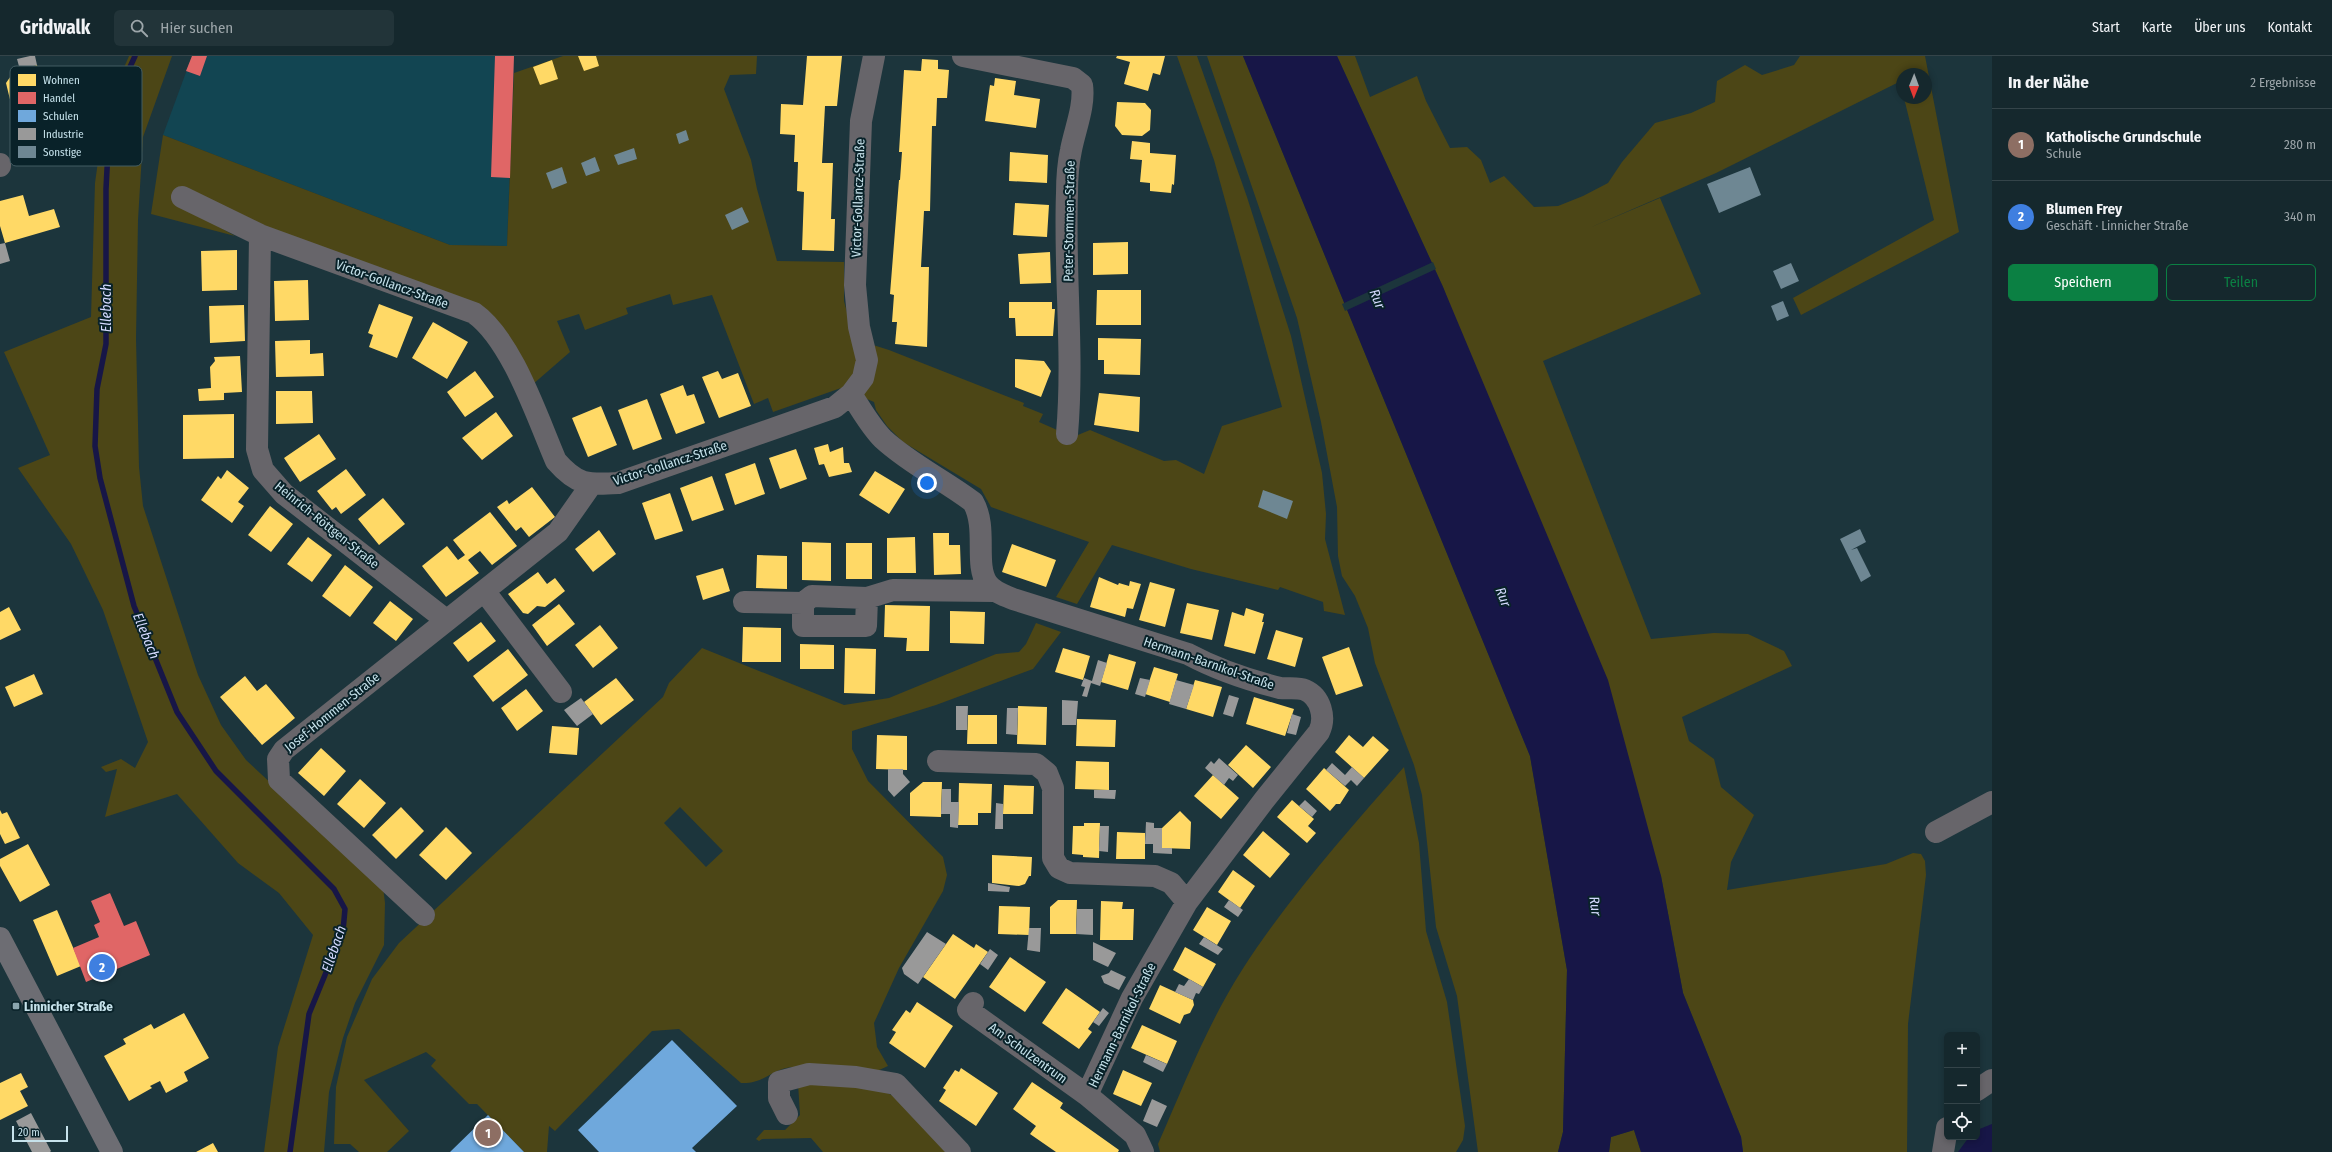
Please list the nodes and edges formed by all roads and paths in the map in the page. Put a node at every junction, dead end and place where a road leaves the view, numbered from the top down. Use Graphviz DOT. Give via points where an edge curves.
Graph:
graph roads {
  1 [pos="874,56"];
  2 [pos="963,56"];
  3 [pos="182,197"];
  4 [pos="260,235"];
  5 [pos="851,394"];
  6 [pos="1067,434"];
  7 [pos="591,485"];
  8 [pos="996,591"];
  9 [pos="485,592"];
  10 [pos="867,598"];
  11 [pos="744,602"];
  12 [pos="803,603"];
  13 [pos="446,620"];
  14 [pos="561,692"];
  15 [pos="938,761"];
  16 [pos="1992,802"];
  17 [pos="1936,832"];
  18 [pos="1187,902"];
  19 [pos="424,915"];
  20 [pos="0,938"];
  21 [pos="973,1003"];
  22 [pos="1992,1080"];
  23 [pos="1980,1088"];
  24 [pos="1087,1095"];
  25 [pos="787,1114"];
  26 [pos="1944,1140"];
  27 [pos="112,1152"];
  28 [pos="960,1152"];
  29 [pos="1143,1152"];
  30 [pos="1942,1152"];
  1 -- 5 [label="street, Victor-Gollancz-Straße" via="861,121 855,285 859,327 867,360 863,378"];
  2 -- 6 [label="street, Peter-Stommen-Straße" via="1073,78 1082,85 1083,96 1070,153 1067,191 1070,380"];
  3 -- 4 [label="street, Victor-Gollancz-Straße"];
  4 -- 7 [label="street, Victor-Gollancz-Straße" via="474,313 487,322 514,367 556,461 570,476"];
  4 -- 13 [label="street, Heinrich-Röttgen-Straße" via="257,449 263,470 284,494"];
  5 -- 7 [label="street, Victor-Gollancz-Straße" via="835,407 648,473 618,483"];
  5 -- 8 [label="street, Hermann-Barnikol-Straße" via="864,416 882,438 908,460 973,502 979,512 982,527 982,572"];
  7 -- 9 [label="street, Josef-Hommen-Straße" via="558,532"];
  8 -- 10 [label="street" via="893,590"];
  8 -- 18 [label="street, Hermann-Barnikol-Straße" via="1013,599 1188,654 1211,666 1281,688 1305,690 1316,700 1323,714 1323,724 1319,732"];
  9 -- 13 [label="street, Josef-Hommen-Straße"];
  9 -- 14 [label="street"];
  10 -- 12 [label="street" via="812,596"];
  10 -- 12 [label="street" via="866,626 803,626"];
  11 -- 12 [label="street"];
  13 -- 19 [label="street, Josef-Hommen-Straße" via="284,750 278,759 279,780"];
  15 -- 18 [label="street" via="1036,764 1047,773 1053,788 1054,858 1059,868 1070,874 1155,876 1171,883"];
  16 -- 17 [label="street"];
  18 -- 24 [label="street, Hermann-Barnikol-Straße" via="1132,998"];
  20 -- 27 [label="main road"];
  21 -- 24 [label="street, Am Schulzentrum" via="968,1010"];
  22 -- 23 [label="street"];
  24 -- 29 [label="street, Am Schulzentrum" via="1135,1135"];
  25 -- 28 [label="street" via="779,1098 779,1082 809,1074 856,1077 896,1084"];
  26 -- 30 [label="street"];
}
